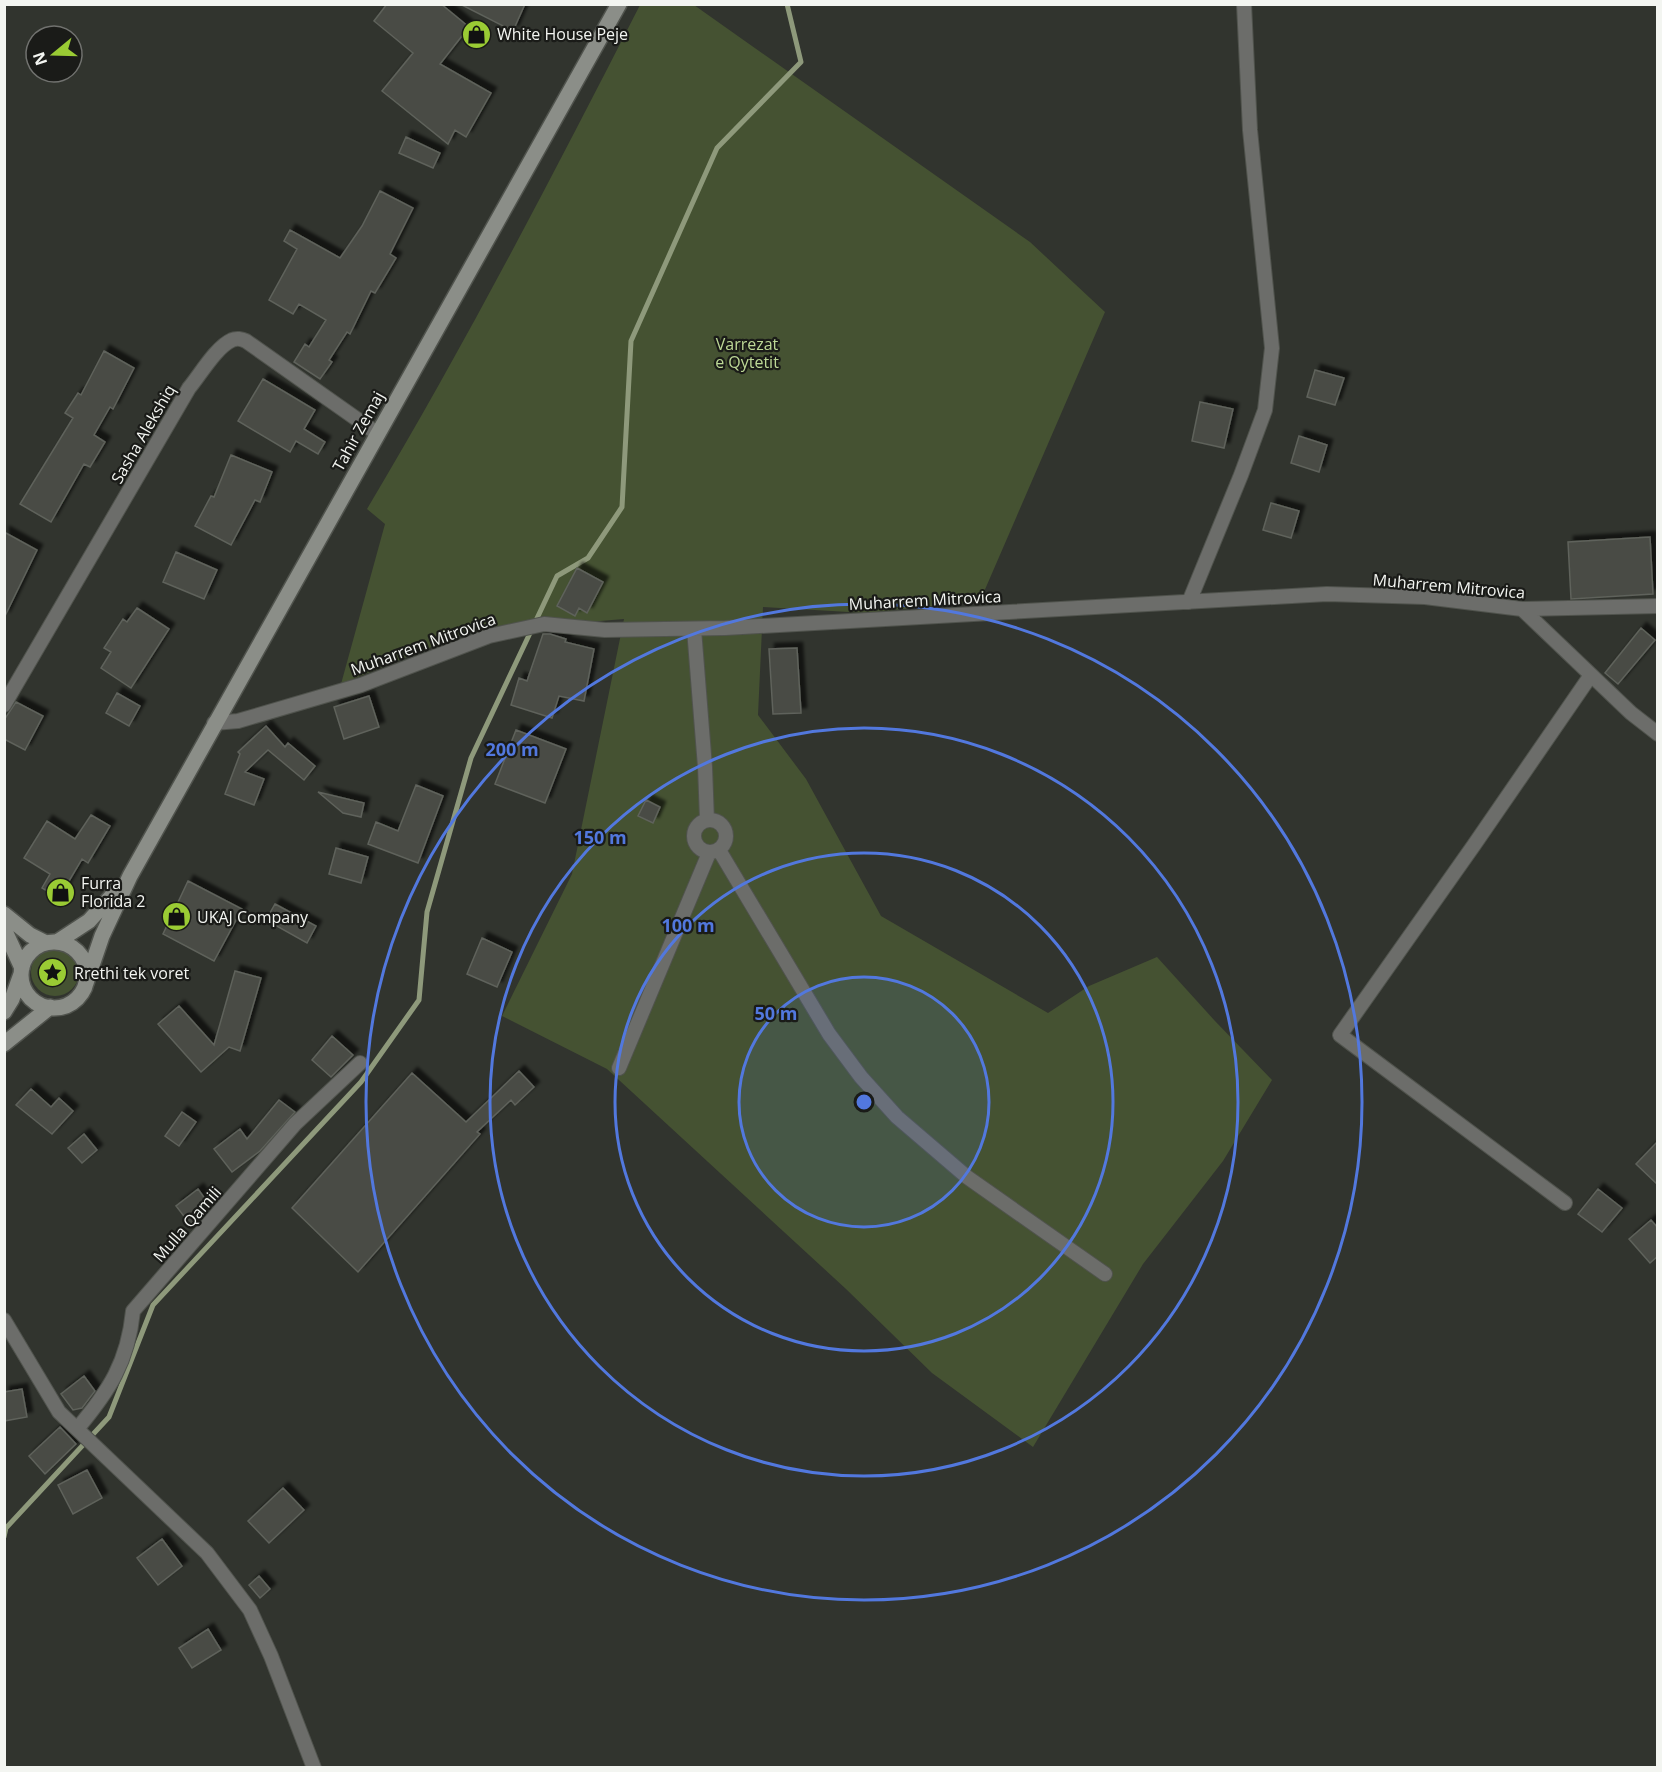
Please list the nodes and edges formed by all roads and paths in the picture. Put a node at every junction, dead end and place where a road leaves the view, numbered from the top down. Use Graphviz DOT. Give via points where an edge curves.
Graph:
graph roads {
  1 [pos="619,4"];
  2 [pos="1244,4"];
  3 [pos="378,434"];
  4 [pos="1189,602"];
  5 [pos="1655,607"];
  6 [pos="1522,609"];
  7 [pos="694,629"];
  8 [pos="1591,675"];
  9 [pos="4,705"];
  10 [pos="214,723"];
  11 [pos="1658,734"];
  12 [pos="707,820"];
  13 [pos="714,851"];
  14 [pos="130,876"];
  15 [pos="4,914"];
  16 [pos="4,929"];
  17 [pos="51,942"];
  18 [pos="22,971"];
  19 [pos="86,983"];
  20 [pos="50,1007"];
  21 [pos="4,1012"];
  22 [pos="4,1044"];
  23 [pos="360,1063"];
  24 [pos="619,1068"];
  25 [pos="1565,1203"];
  26 [pos="1105,1274"];
  27 [pos="4,1320"];
  28 [pos="77,1429"];
  29 [pos="314,1767"];
  1 -- 3 [label="main road, Tahir Zemaj"];
  2 -- 4 [label="street" via="1250,130 1272,348 1265,410"];
  3 -- 9 [label="street, Sasha Alekshiq" via="246,340 232,340 217,352 189,388"];
  3 -- 10 [label="main road, Tahir Zemaj"];
  4 -- 6 [label="street, Muharrem Mitrovica" via="1328,594 1425,597"];
  4 -- 7 [label="street, Muharrem Mitrovica"];
  5 -- 6 [label="street, Muharrem Mitrovica"];
  6 -- 8 [label="street"];
  7 -- 10 [label="street, Muharrem Mitrovica" via="605,630 544,624 489,636 361,685 238,721"];
  7 -- 12 [label="street"];
  8 -- 11 [label="street"];
  8 -- 25 [label="street" via="1340,1035"];
  10 -- 14 [label="main road, Tahir Zemaj"];
  12 -- 13 [label="street" via="718,822 725,830 726,841"];
  12 -- 13 [label="street" via="698,825 694,840 699,849"];
  13 -- 24 [label="street"];
  13 -- 26 [label="street" via="829,1034 897,1116 967,1177"];
  14 -- 17 [label="main road, Tahir Zemaj" via="89,921"];
  14 -- 19 [label="main road, Tahir Zemaj" via="102,936"];
  15 -- 17 [label="main road" via="30,935"];
  16 -- 18 [label="main road"];
  17 -- 18 [label="main road" via="29,953"];
  17 -- 19 [label="main road" via="66,944 81,956"];
  18 -- 20 [label="main road" via="26,992 40,1005"];
  18 -- 21 [label="main road"];
  19 -- 20 [label="main road" via="68,1005"];
  20 -- 22 [label="main road"];
  23 -- 28 [label="street, Mulla Qamili" via="295,1124 133,1311 122,1363 102,1399"];
  27 -- 28 [label="street" via="59,1412"];
  28 -- 29 [label="street" via="207,1552 250,1610"];
}
